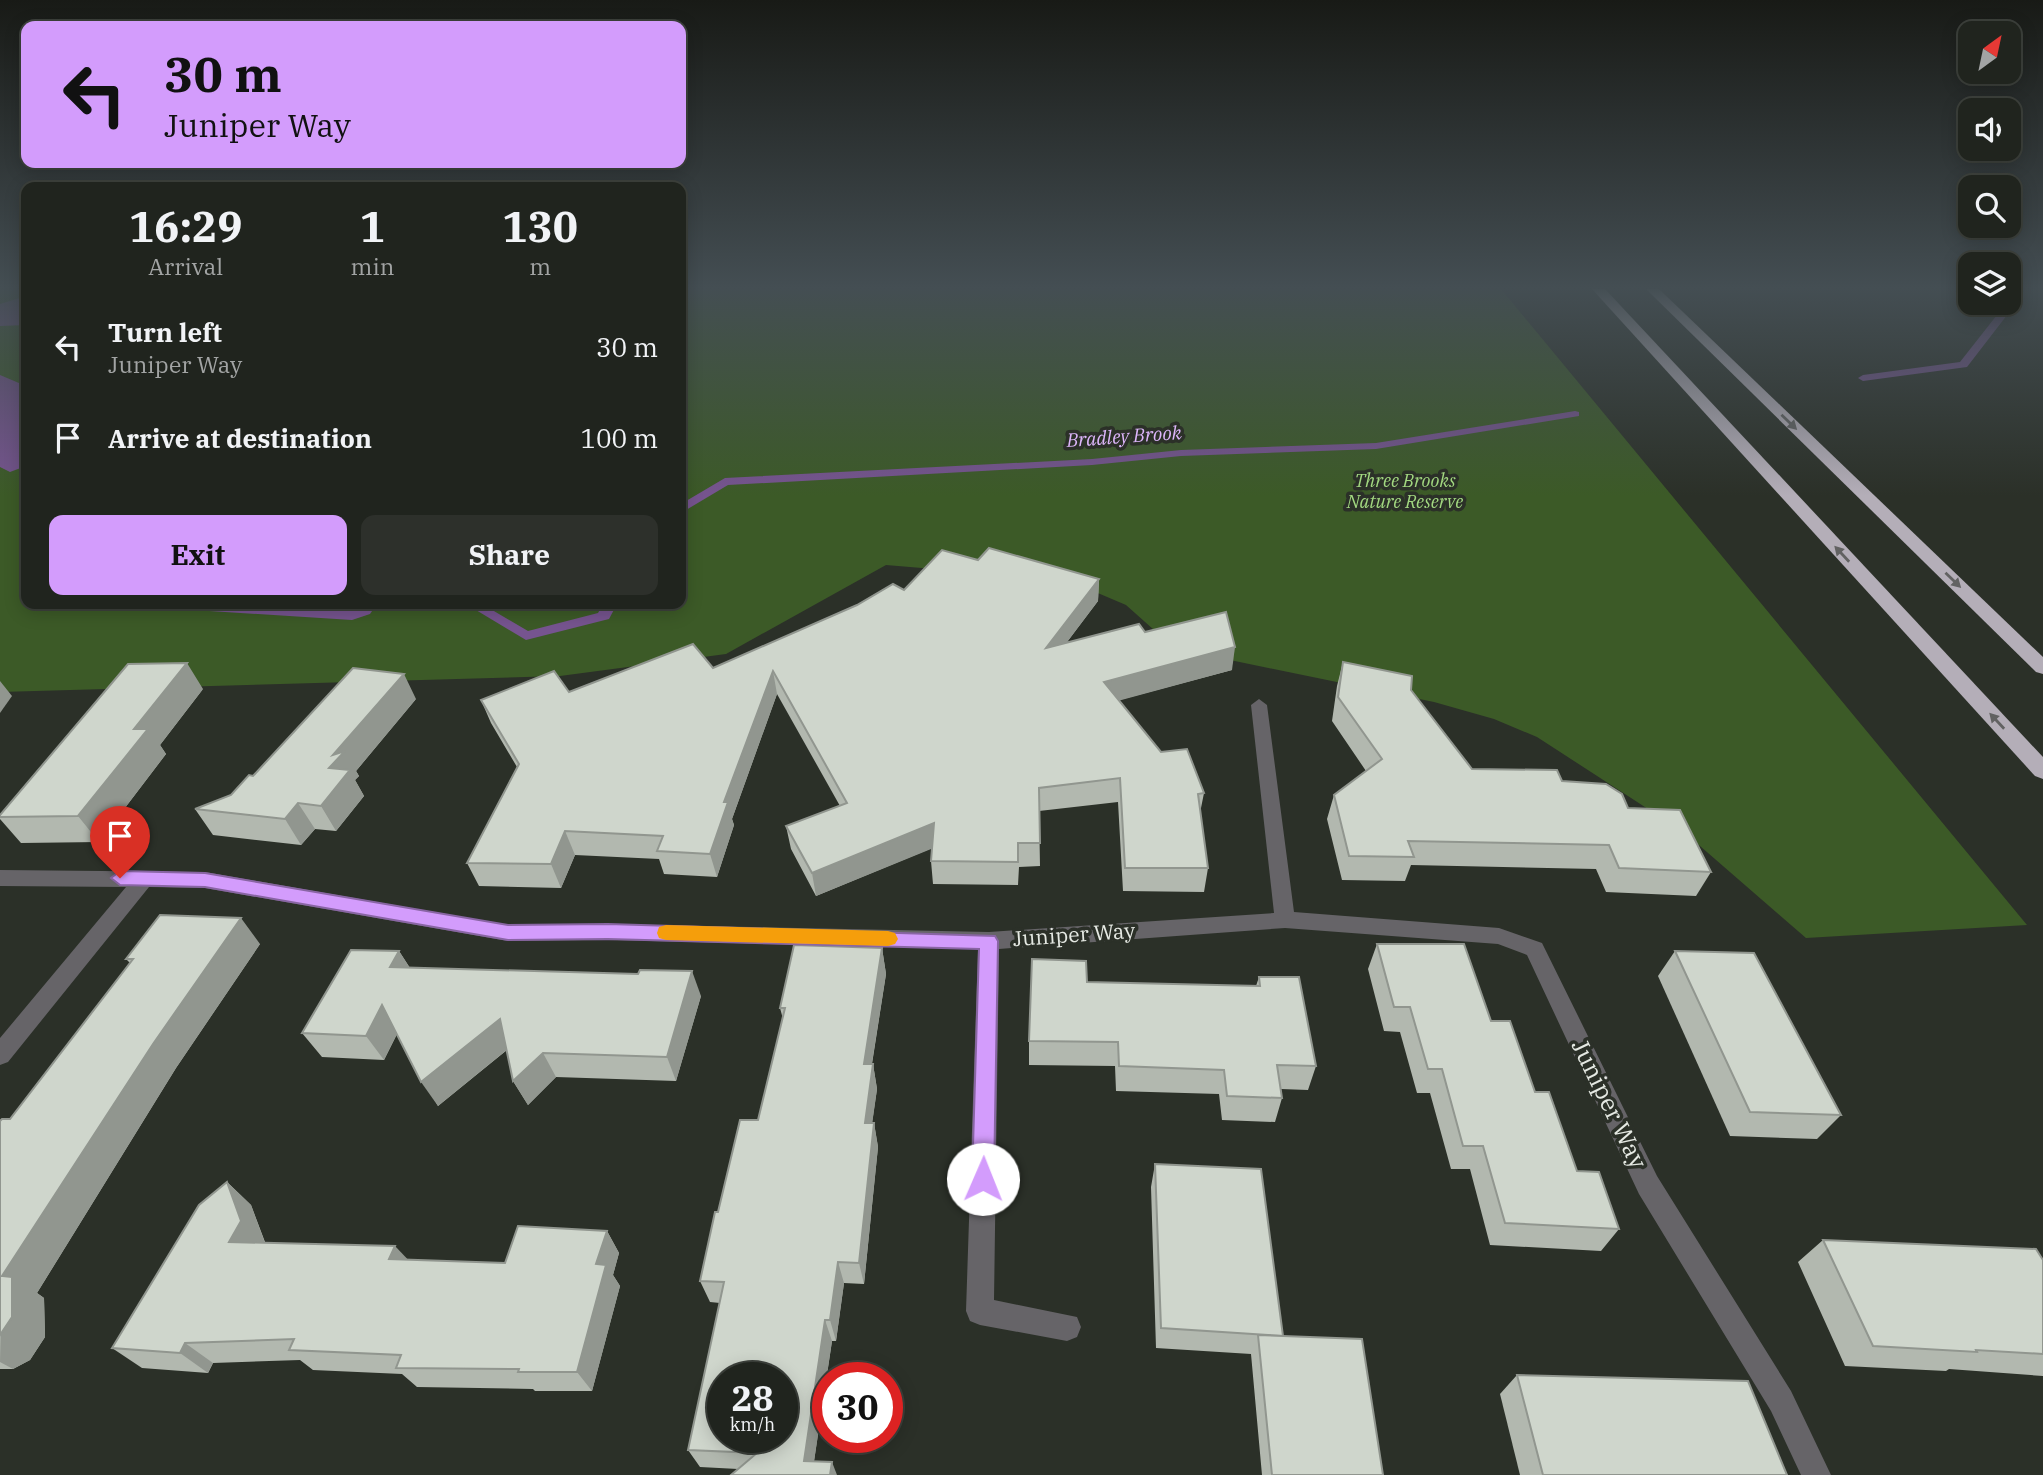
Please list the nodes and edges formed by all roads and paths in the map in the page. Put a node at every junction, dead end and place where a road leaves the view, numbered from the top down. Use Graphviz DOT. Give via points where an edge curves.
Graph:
graph roads {
  1 [pos="1662,358"];
  2 [pos="1723,358"];
  3 [pos="2043,668"];
  4 [pos="1259,705"];
  5 [pos="2043,771"];
  6 [pos="0,878"];
  7 [pos="145,878"];
  8 [pos="1285,920"];
  9 [pos="989,941"];
  10 [pos="0,1055"];
  11 [pos="1067,1327"];
  12 [pos="1816,1475"];
  5 -- 1 [label="highway, one-way"];
  2 -- 3 [label="highway, one-way"];
  4 -- 8 [label="street"];
  6 -- 7 [label="street, Juniper Way"];
  7 -- 9 [label="street, Juniper Way" via="205,880 508,933"];
  7 -- 10 [label="street"];
  8 -- 9 [label="street, Juniper Way"];
  8 -- 12 [label="street, Juniper Way" via="1499,936 1535,949 1648,1185 1780,1401"];
  9 -- 11 [label="street, Juniper Way" via="980,1311"];
}
